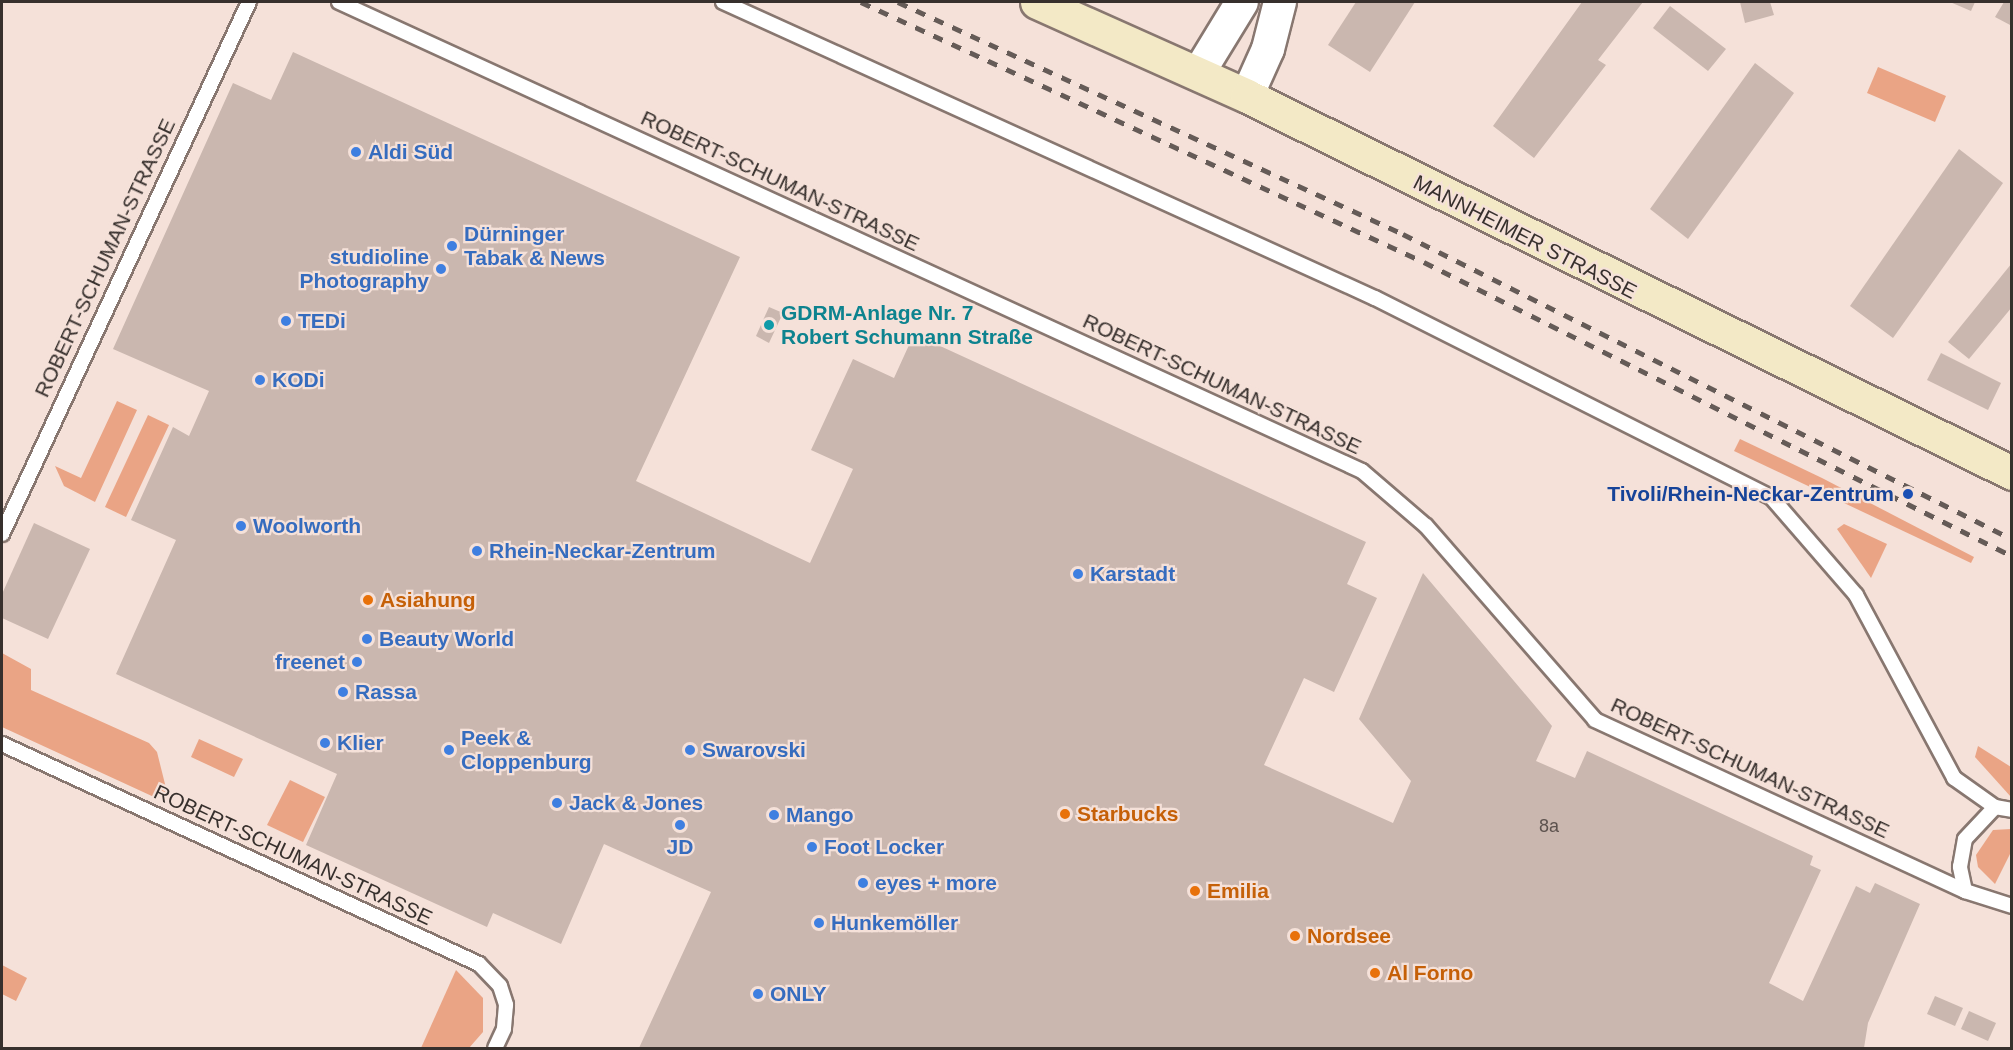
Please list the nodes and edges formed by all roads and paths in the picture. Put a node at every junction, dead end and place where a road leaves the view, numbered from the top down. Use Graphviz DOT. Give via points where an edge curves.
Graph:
graph roads {
  1 [pos="249,2"];
  2 [pos="339,2"];
  3 [pos="723,2"];
  4 [pos="1037,2"];
  5 [pos="1242,2"];
  6 [pos="1280,2"];
  7 [pos="1197,74"];
  8 [pos="1247,96"];
  9 [pos="2012,473"];
  10 [pos="2,534"];
  11 [pos="2,744"];
  12 [pos="1995,807"];
  13 [pos="2012,810"];
  14 [pos="1965,891"];
  15 [pos="2012,906"];
  16 [pos="495,1048"];
  1 -- 10 [label="lane, ROBERT-SCHUMAN-STRASSE"];
  2 -- 14 [label="lane, ROBERT-SCHUMAN-STRASSE" via="1362,471 1426,526 1595,720"];
  3 -- 12 [label="lane" via="1375,298 1772,498 1856,595 1954,778"];
  4 -- 7 [label="main road, MANNHEIMER STRASSE"];
  5 -- 7 [label="street"];
  6 -- 8 [label="street" via="1268,49"];
  7 -- 8 [label="main road, MANNHEIMER STRASSE"];
  8 -- 9 [label="main road, MANNHEIMER STRASSE" via="1512,232"];
  11 -- 16 [label="lane, ROBERT-SCHUMAN-STRASSE" via="479,964 500,986 506,1005 504,1029"];
  12 -- 13 [label="lane"];
  12 -- 14 [label="lane" via="1965,839 1960,867"];
  14 -- 15 [label="lane, ROBERT-SCHUMAN-STRASSE"];
}
